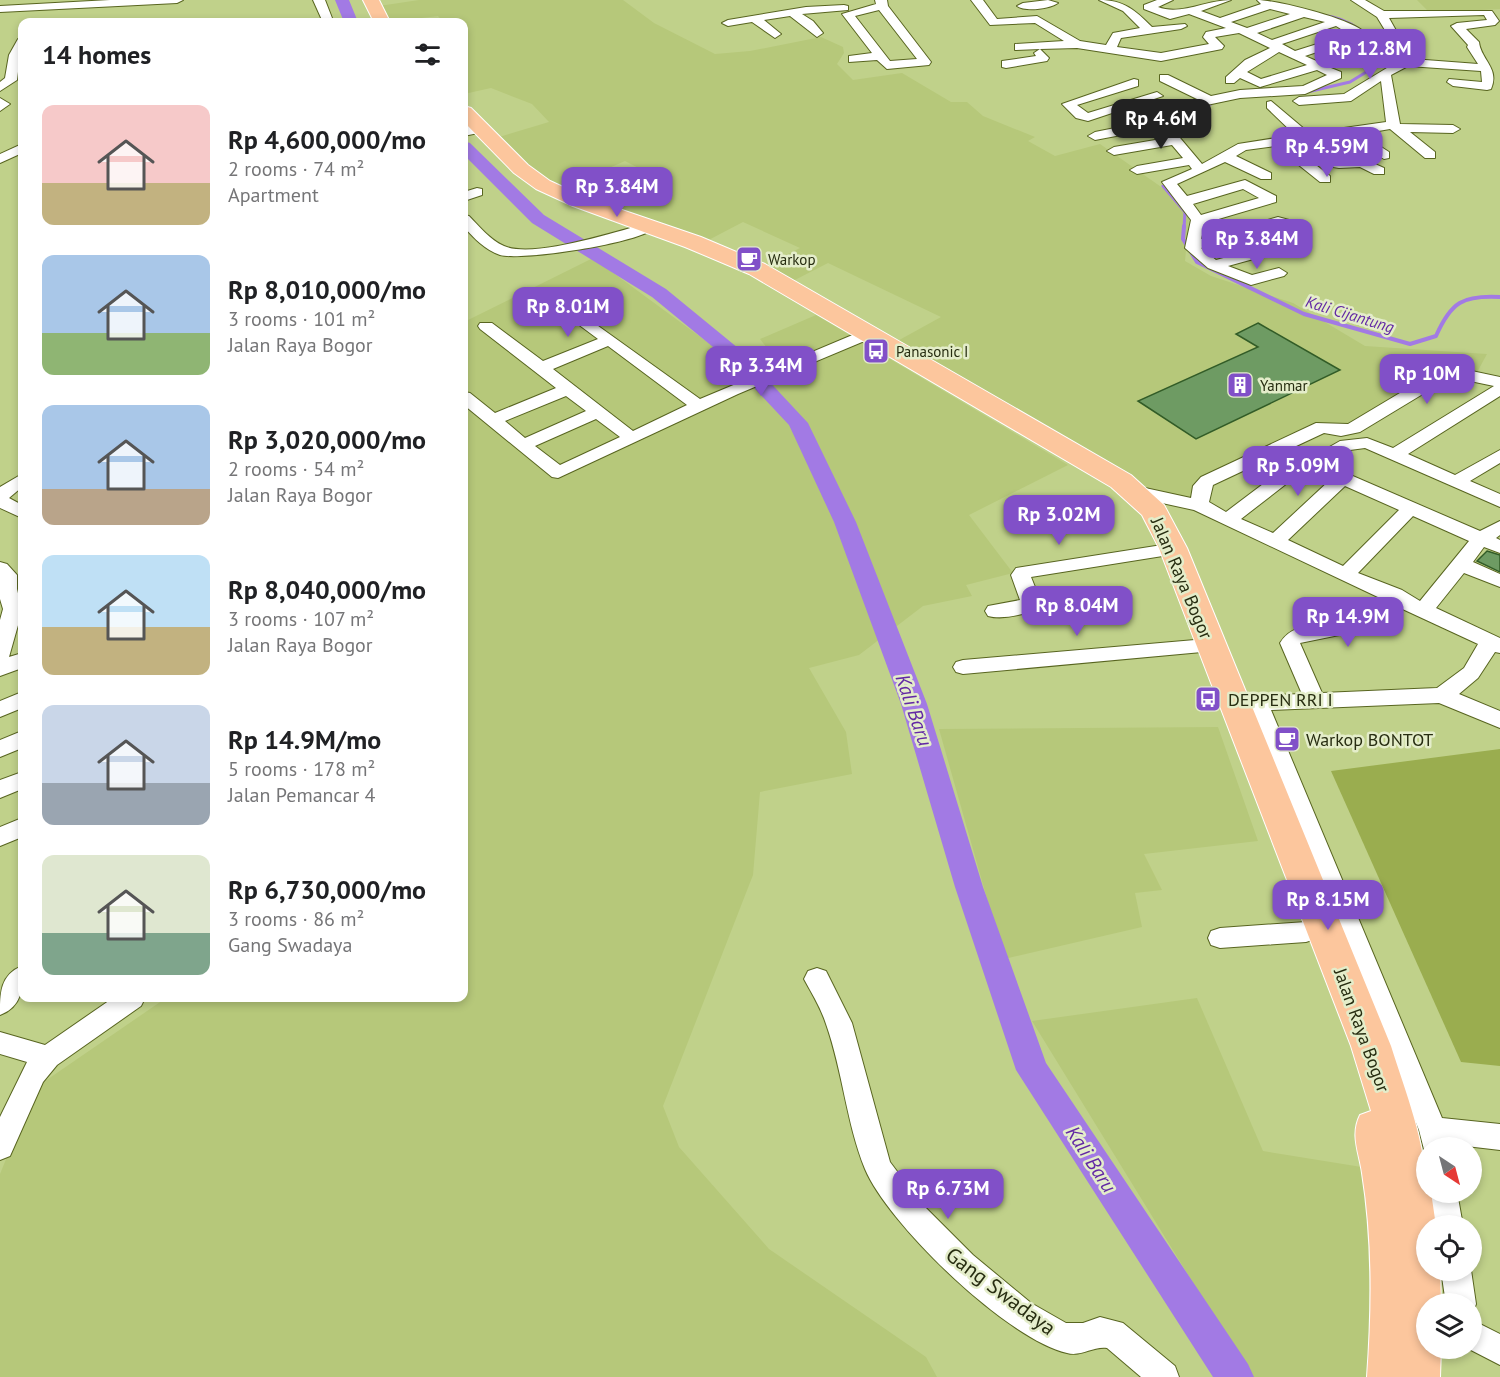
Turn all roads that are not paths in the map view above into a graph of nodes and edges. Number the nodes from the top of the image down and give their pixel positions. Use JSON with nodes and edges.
{"nodes":[{"id":1,"x":177,"y":0,"type":"edge"},
{"id":2,"x":319,"y":0,"type":"edge"},
{"id":3,"x":364,"y":0,"type":"edge"},
{"id":4,"x":371,"y":0,"type":"edge"},
{"id":5,"x":977,"y":0,"type":"edge"},
{"id":6,"x":1105,"y":0,"type":"edge"},
{"id":7,"x":1167,"y":0,"type":"edge"},
{"id":8,"x":1226,"y":0,"type":"edge"},
{"id":9,"x":1357,"y":0,"type":"edge"},
{"id":10,"x":91,"y":3,"type":"edge"},
{"id":11,"x":882,"y":3,"type":"edge"},
{"id":12,"x":1052,"y":3,"type":"dead end"},
{"id":13,"x":1266,"y":3,"type":"edge"},
{"id":14,"x":33,"y":7,"type":"junction"},
{"id":15,"x":845,"y":7,"type":"edge"},
{"id":16,"x":0,"y":9,"type":"edge"},
{"id":17,"x":1192,"y":11,"type":"junction"},
{"id":18,"x":791,"y":12,"type":"junction"},
{"id":19,"x":1304,"y":13,"type":"junction"},
{"id":20,"x":1382,"y":15,"type":"junction"},
{"id":21,"x":1496,"y":15,"type":"edge"},
{"id":22,"x":29,"y":18,"type":"edge"},
{"id":23,"x":88,"y":18,"type":"dead end"},
{"id":24,"x":326,"y":18,"type":"dead end"},
{"id":25,"x":372,"y":18,"type":"edge"},
{"id":26,"x":380,"y":18,"type":"edge"},
{"id":27,"x":753,"y":18,"type":"junction"},
{"id":28,"x":1034,"y":18,"type":"junction"},
{"id":29,"x":1221,"y":21,"type":"junction"},
{"id":30,"x":1336,"y":22,"type":"junction"},
{"id":31,"x":728,"y":23,"type":"dead end"},
{"id":32,"x":1181,"y":26,"type":"dead end"},
{"id":33,"x":1244,"y":30,"type":"junction"},
{"id":34,"x":1150,"y":31,"type":"junction"},
{"id":35,"x":817,"y":33,"type":"dead end"},
{"id":36,"x":775,"y":34,"type":"dead end"},
{"id":37,"x":1360,"y":34,"type":"junction"},
{"id":38,"x":869,"y":41,"type":"junction"},
{"id":39,"x":853,"y":43,"type":"dead end"},
{"id":40,"x":1037,"y":44,"type":"junction"},
{"id":41,"x":1077,"y":44,"type":"junction"},
{"id":42,"x":1275,"y":46,"type":"junction"},
{"id":43,"x":1019,"y":47,"type":"dead end"},
{"id":44,"x":1110,"y":48,"type":"junction"},
{"id":45,"x":18,"y":49,"type":"edge"},
{"id":46,"x":1295,"y":55,"type":"junction"},
{"id":47,"x":880,"y":56,"type":"junction"},
{"id":48,"x":853,"y":59,"type":"dead end"},
{"id":49,"x":1406,"y":62,"type":"junction"},
{"id":50,"x":1500,"y":62,"type":"edge"},
{"id":51,"x":1006,"y":64,"type":"dead end"},
{"id":52,"x":1459,"y":65,"type":"junction"},
{"id":53,"x":1486,"y":65,"type":"junction"},
{"id":54,"x":1319,"y":67,"type":"junction"},
{"id":55,"x":1238,"y":72,"type":"junction"},
{"id":56,"x":1140,"y":73,"type":"junction"},
{"id":57,"x":1384,"y":74,"type":"junction"},
{"id":58,"x":1164,"y":78,"type":"dead end"},
{"id":59,"x":1260,"y":83,"type":"junction"},
{"id":60,"x":0,"y":87,"type":"edge"},
{"id":61,"x":1491,"y":87,"type":"edge"},
{"id":62,"x":1240,"y":94,"type":"junction"},
{"id":63,"x":1157,"y":96,"type":"junction"},
{"id":64,"x":1272,"y":98,"type":"junction"},
{"id":65,"x":1217,"y":101,"type":"junction"},
{"id":66,"x":0,"y":102,"type":"edge"},
{"id":67,"x":0,"y":107,"type":"edge"},
{"id":68,"x":1179,"y":107,"type":"junction"},
{"id":69,"x":1161,"y":120,"type":"junction"},
{"id":70,"x":468,"y":126,"type":"edge"},
{"id":71,"x":1395,"y":126,"type":"junction"},
{"id":72,"x":1453,"y":129,"type":"dead end"},
{"id":73,"x":1349,"y":131,"type":"junction"},
{"id":74,"x":1095,"y":136,"type":"dead end"},
{"id":75,"x":1304,"y":139,"type":"junction"},
{"id":76,"x":1174,"y":141,"type":"junction"},
{"id":77,"x":1278,"y":142,"type":"junction"},
{"id":78,"x":18,"y":150,"type":"edge"},
{"id":79,"x":1114,"y":151,"type":"dead end"},
{"id":80,"x":1384,"y":155,"type":"dead end"},
{"id":81,"x":1430,"y":155,"type":"dead end"},
{"id":82,"x":1224,"y":156,"type":"junction"},
{"id":83,"x":0,"y":159,"type":"edge"},
{"id":84,"x":1195,"y":165,"type":"junction"},
{"id":85,"x":1137,"y":170,"type":"dead end"},
{"id":86,"x":1378,"y":171,"type":"dead end"},
{"id":87,"x":1266,"y":176,"type":"dead end"},
{"id":88,"x":1325,"y":179,"type":"dead end"},
{"id":89,"x":1183,"y":202,"type":"junction"},
{"id":90,"x":1198,"y":220,"type":"junction"},
{"id":91,"x":468,"y":223,"type":"edge"},
{"id":92,"x":645,"y":228,"type":"junction"},
{"id":93,"x":1192,"y":246,"type":"junction"},
{"id":94,"x":1213,"y":265,"type":"junction"},
{"id":95,"x":1279,"y":273,"type":"dead end"},
{"id":96,"x":548,"y":294,"type":"dead end"},
{"id":97,"x":486,"y":326,"type":"dead end"},
{"id":98,"x":865,"y":336,"type":"junction"},
{"id":99,"x":609,"y":340,"type":"junction"},
{"id":100,"x":541,"y":368,"type":"junction"},
{"id":101,"x":1500,"y":382,"type":"edge"},
{"id":102,"x":568,"y":389,"type":"junction"},
{"id":103,"x":1500,"y":389,"type":"edge"},
{"id":104,"x":468,"y":400,"type":"edge"},
{"id":105,"x":699,"y":406,"type":"junction"},
{"id":106,"x":598,"y":412,"type":"junction"},
{"id":107,"x":493,"y":420,"type":"junction"},
{"id":108,"x":632,"y":438,"type":"junction"},
{"id":109,"x":524,"y":445,"type":"junction"},
{"id":110,"x":1394,"y":455,"type":"junction"},
{"id":111,"x":1500,"y":455,"type":"edge"},
{"id":112,"x":1311,"y":465,"type":"junction"},
{"id":113,"x":1342,"y":479,"type":"junction"},
{"id":114,"x":1456,"y":481,"type":"junction"},
{"id":115,"x":18,"y":483,"type":"edge"},
{"id":116,"x":1136,"y":492,"type":"junction"},
{"id":117,"x":0,"y":499,"type":"edge"},
{"id":118,"x":1500,"y":501,"type":"edge"},
{"id":119,"x":1199,"y":505,"type":"junction"},
{"id":120,"x":1410,"y":509,"type":"junction"},
{"id":121,"x":18,"y":510,"type":"edge"},
{"id":122,"x":1224,"y":518,"type":"junction"},
{"id":123,"x":1500,"y":527,"type":"edge"},
{"id":124,"x":1481,"y":539,"type":"junction"},
{"id":125,"x":1276,"y":541,"type":"junction"},
{"id":126,"x":1500,"y":547,"type":"edge"},
{"id":127,"x":1162,"y":551,"type":"junction"},
{"id":128,"x":1461,"y":564,"type":"junction"},
{"id":129,"x":10,"y":570,"type":"edge"},
{"id":130,"x":1347,"y":573,"type":"junction"},
{"id":131,"x":1500,"y":581,"type":"edge"},
{"id":132,"x":1395,"y":596,"type":"junction"},
{"id":133,"x":1425,"y":609,"type":"junction"},
{"id":134,"x":995,"y":612,"type":"dead end"},
{"id":135,"x":10,"y":615,"type":"edge"},
{"id":136,"x":1494,"y":643,"type":"edge"},
{"id":137,"x":1196,"y":647,"type":"junction"},
{"id":138,"x":0,"y":655,"type":"edge"},
{"id":139,"x":18,"y":662,"type":"edge"},
{"id":140,"x":963,"y":667,"type":"dead end"},
{"id":141,"x":0,"y":669,"type":"edge"},
{"id":142,"x":1461,"y":683,"type":"junction"},
{"id":143,"x":1441,"y":695,"type":"junction"},
{"id":144,"x":1315,"y":700,"type":"junction"},
{"id":145,"x":18,"y":701,"type":"edge"},
{"id":146,"x":1236,"y":704,"type":"junction"},
{"id":147,"x":0,"y":709,"type":"edge"},
{"id":148,"x":1500,"y":709,"type":"edge"},
{"id":149,"x":1500,"y":720,"type":"edge"},
{"id":150,"x":18,"y":742,"type":"edge"},
{"id":151,"x":0,"y":749,"type":"edge"},
{"id":152,"x":18,"y":782,"type":"edge"},
{"id":153,"x":0,"y":790,"type":"edge"},
{"id":154,"x":18,"y":829,"type":"edge"},
{"id":155,"x":0,"y":837,"type":"edge"},
{"id":156,"x":1306,"y":932,"type":"junction"},
{"id":157,"x":1220,"y":938,"type":"dead end"},
{"id":158,"x":817,"y":979,"type":"dead end"},
{"id":159,"x":18,"y":982,"type":"edge"},
{"id":160,"x":126,"y":1002,"type":"edge"},
{"id":161,"x":0,"y":1004,"type":"edge"},
{"id":162,"x":0,"y":1043,"type":"edge"},
{"id":163,"x":48,"y":1057,"type":"junction"},
{"id":164,"x":1434,"y":1137,"type":"edge"},
{"id":165,"x":1500,"y":1137,"type":"edge"},
{"id":166,"x":1482,"y":1138,"type":"edge"},
{"id":167,"x":0,"y":1147,"type":"edge"},
{"id":168,"x":1482,"y":1340,"type":"edge"},
{"id":169,"x":1500,"y":1350,"type":"edge"},
{"id":170,"x":1164,"y":1377,"type":"edge"},
{"id":171,"x":1390,"y":1377,"type":"edge"},
{"id":172,"x":1417,"y":1377,"type":"edge"}],
"edges":[{"from":1,"to":10,"type":"street"},
{"from":2,"to":24,"type":"street"},
{"from":3,"to":25,"type":"highway"},
{"from":4,"to":26,"type":"highway"},
{"from":5,"to":28,"type":"street"},
{"from":6,"to":34,"type":"street"},
{"from":7,"to":17,"type":"street"},
{"from":8,"to":17,"type":"street"},
{"from":9,"to":20,"type":"street"},
{"from":10,"to":14,"type":"street"},
{"from":10,"to":23,"type":"street"},
{"from":11,"to":15,"type":"street"},
{"from":11,"to":47,"type":"street"},
{"from":12,"to":28,"type":"street"},
{"from":13,"to":19,"type":"street"},
{"from":13,"to":29,"type":"street"},
{"from":14,"to":16,"type":"street"},
{"from":14,"to":22,"type":"street"},
{"from":15,"to":18,"type":"street"},
{"from":15,"to":38,"type":"street"},
{"from":17,"to":29,"type":"street"},
{"from":18,"to":27,"type":"street"},
{"from":18,"to":35,"type":"street"},
{"from":19,"to":30,"type":"street"},
{"from":19,"to":33,"type":"street"},
{"from":20,"to":21,"type":"street"},
{"from":20,"to":49,"type":"street"},
{"from":21,"to":53,"type":"street"},
{"from":27,"to":31,"type":"street"},
{"from":27,"to":36,"type":"street"},
{"from":28,"to":41,"type":"street"},
{"from":29,"to":33,"type":"street"},
{"from":30,"to":37,"type":"street"},
{"from":30,"to":42,"type":"street"},
{"from":32,"to":34,"type":"street"},
{"from":33,"to":42,"type":"street"},
{"from":33,"to":56,"type":"street"},
{"from":34,"to":44,"type":"street"},
{"from":37,"to":46,"type":"street"},
{"from":37,"to":54,"type":"street"},
{"from":38,"to":39,"type":"street"},
{"from":38,"to":47,"type":"street"},
{"from":40,"to":41,"type":"street"},
{"from":40,"to":43,"type":"street"},
{"from":40,"to":51,"type":"street"},
{"from":41,"to":44,"type":"street"},
{"from":42,"to":46,"type":"street"},
{"from":42,"to":55,"type":"street"},
{"from":44,"to":56,"type":"street"},
{"from":45,"to":60,"type":"street"},
{"from":46,"to":54,"type":"street"},
{"from":47,"to":48,"type":"street"},
{"from":49,"to":52,"type":"street"},
{"from":49,"to":57,"type":"street"},
{"from":50,"to":53,"type":"street"},
{"from":52,"to":53,"type":"street"},
{"from":52,"to":61,"type":"street"},
{"from":53,"to":61,"type":"street"},
{"from":54,"to":59,"type":"street"},
{"from":54,"to":64,"type":"street"},
{"from":55,"to":59,"type":"street"},
{"from":55,"to":62,"type":"street"},
{"from":56,"to":63,"type":"street"},
{"from":56,"to":63,"type":"street"},
{"from":57,"to":64,"type":"street"},
{"from":57,"to":71,"type":"street"},
{"from":58,"to":65,"type":"street"},
{"from":59,"to":64,"type":"street"},
{"from":62,"to":64,"type":"street"},
{"from":62,"to":65,"type":"street"},
{"from":63,"to":68,"type":"street"},
{"from":64,"to":65,"type":"street"},
{"from":64,"to":75,"type":"street"},
{"from":65,"to":68,"type":"street"},
{"from":66,"to":67,"type":"street"},
{"from":68,"to":69,"type":"street"},
{"from":69,"to":74,"type":"street"},
{"from":69,"to":76,"type":"street"},
{"from":70,"to":92,"type":"highway","name":"Jalan Raya Bogor"},
{"from":71,"to":72,"type":"street"},
{"from":71,"to":73,"type":"street"},
{"from":71,"to":81,"type":"street"},
{"from":73,"to":75,"type":"street"},
{"from":73,"to":80,"type":"street"},
{"from":75,"to":77,"type":"street"},
{"from":75,"to":86,"type":"street"},
{"from":76,"to":79,"type":"street"},
{"from":76,"to":84,"type":"street"},
{"from":77,"to":82,"type":"street"},
{"from":77,"to":88,"type":"street"},
{"from":78,"to":83,"type":"street"},
{"from":82,"to":84,"type":"street"},
{"from":82,"to":87,"type":"street"},
{"from":84,"to":85,"type":"street"},
{"from":84,"to":89,"type":"street"},
{"from":89,"to":90,"type":"street"},
{"from":89,"to":90,"type":"street"},
{"from":90,"to":93,"type":"street"},
{"from":91,"to":92,"type":"street"},
{"from":92,"to":98,"type":"highway","name":"Jalan Raya Bogor"},
{"from":93,"to":94,"type":"street"},
{"from":93,"to":94,"type":"street"},
{"from":94,"to":95,"type":"street"},
{"from":96,"to":99,"type":"street"},
{"from":97,"to":100,"type":"street"},
{"from":98,"to":105,"type":"street"},
{"from":98,"to":116,"type":"highway","name":"Jalan Raya Bogor"},
{"from":98,"to":127,"type":"highway","name":"Jalan Raya Bogor"},
{"from":99,"to":100,"type":"street"},
{"from":99,"to":105,"type":"street"},
{"from":100,"to":102,"type":"street"},
{"from":101,"to":119,"type":"street"},
{"from":102,"to":106,"type":"street"},
{"from":102,"to":107,"type":"street"},
{"from":103,"to":110,"type":"street"},
{"from":104,"to":107,"type":"street"},
{"from":105,"to":108,"type":"street"},
{"from":106,"to":108,"type":"street"},
{"from":106,"to":109,"type":"street"},
{"from":107,"to":109,"type":"street"},
{"from":108,"to":109,"type":"street"},
{"from":110,"to":112,"type":"street"},
{"from":110,"to":114,"type":"street"},
{"from":111,"to":114,"type":"street"},
{"from":112,"to":113,"type":"street"},
{"from":112,"to":122,"type":"street"},
{"from":113,"to":120,"type":"street"},
{"from":113,"to":125,"type":"street"},
{"from":114,"to":118,"type":"street"},
{"from":115,"to":117,"type":"street"},
{"from":116,"to":119,"type":"street"},
{"from":116,"to":146,"type":"highway","name":"Jalan Raya Bogor"},
{"from":117,"to":121,"type":"street"},
{"from":119,"to":122,"type":"street"},
{"from":120,"to":124,"type":"street"},
{"from":120,"to":130,"type":"street"},
{"from":122,"to":125,"type":"street"},
{"from":123,"to":124,"type":"street"},
{"from":124,"to":126,"type":"street"},
{"from":124,"to":128,"type":"street"},
{"from":125,"to":130,"type":"street"},
{"from":127,"to":134,"type":"street"},
{"from":127,"to":137,"type":"highway","name":"Jalan Raya Bogor"},
{"from":128,"to":131,"type":"street"},
{"from":128,"to":133,"type":"street"},
{"from":129,"to":135,"type":"street"},
{"from":130,"to":132,"type":"street"},
{"from":132,"to":133,"type":"street"},
{"from":132,"to":144,"type":"street"},
{"from":133,"to":136,"type":"street"},
{"from":135,"to":138,"type":"street"},
{"from":136,"to":142,"type":"street"},
{"from":137,"to":140,"type":"street"},
{"from":137,"to":146,"type":"highway","name":"Jalan Raya Bogor"},
{"from":139,"to":141,"type":"street"},
{"from":142,"to":143,"type":"street"},
{"from":142,"to":148,"type":"street"},
{"from":143,"to":144,"type":"street"},
{"from":143,"to":149,"type":"street"},
{"from":144,"to":146,"type":"street"},
{"from":145,"to":147,"type":"street"},
{"from":146,"to":156,"type":"highway","name":"Jalan Raya Bogor"},
{"from":146,"to":164,"type":"street"},
{"from":146,"to":172,"type":"highway","name":"Jalan Raya Bogor"},
{"from":150,"to":151,"type":"street"},
{"from":152,"to":153,"type":"street"},
{"from":154,"to":155,"type":"street"},
{"from":156,"to":157,"type":"street"},
{"from":156,"to":171,"type":"highway","name":"Jalan Raya Bogor"},
{"from":158,"to":170,"type":"street","name":"Gang Swadaya"},
{"from":159,"to":161,"type":"street"},
{"from":160,"to":163,"type":"street"},
{"from":162,"to":163,"type":"street"},
{"from":163,"to":167,"type":"street"},
{"from":165,"to":166,"type":"street"},
{"from":168,"to":169,"type":"street"}]}
